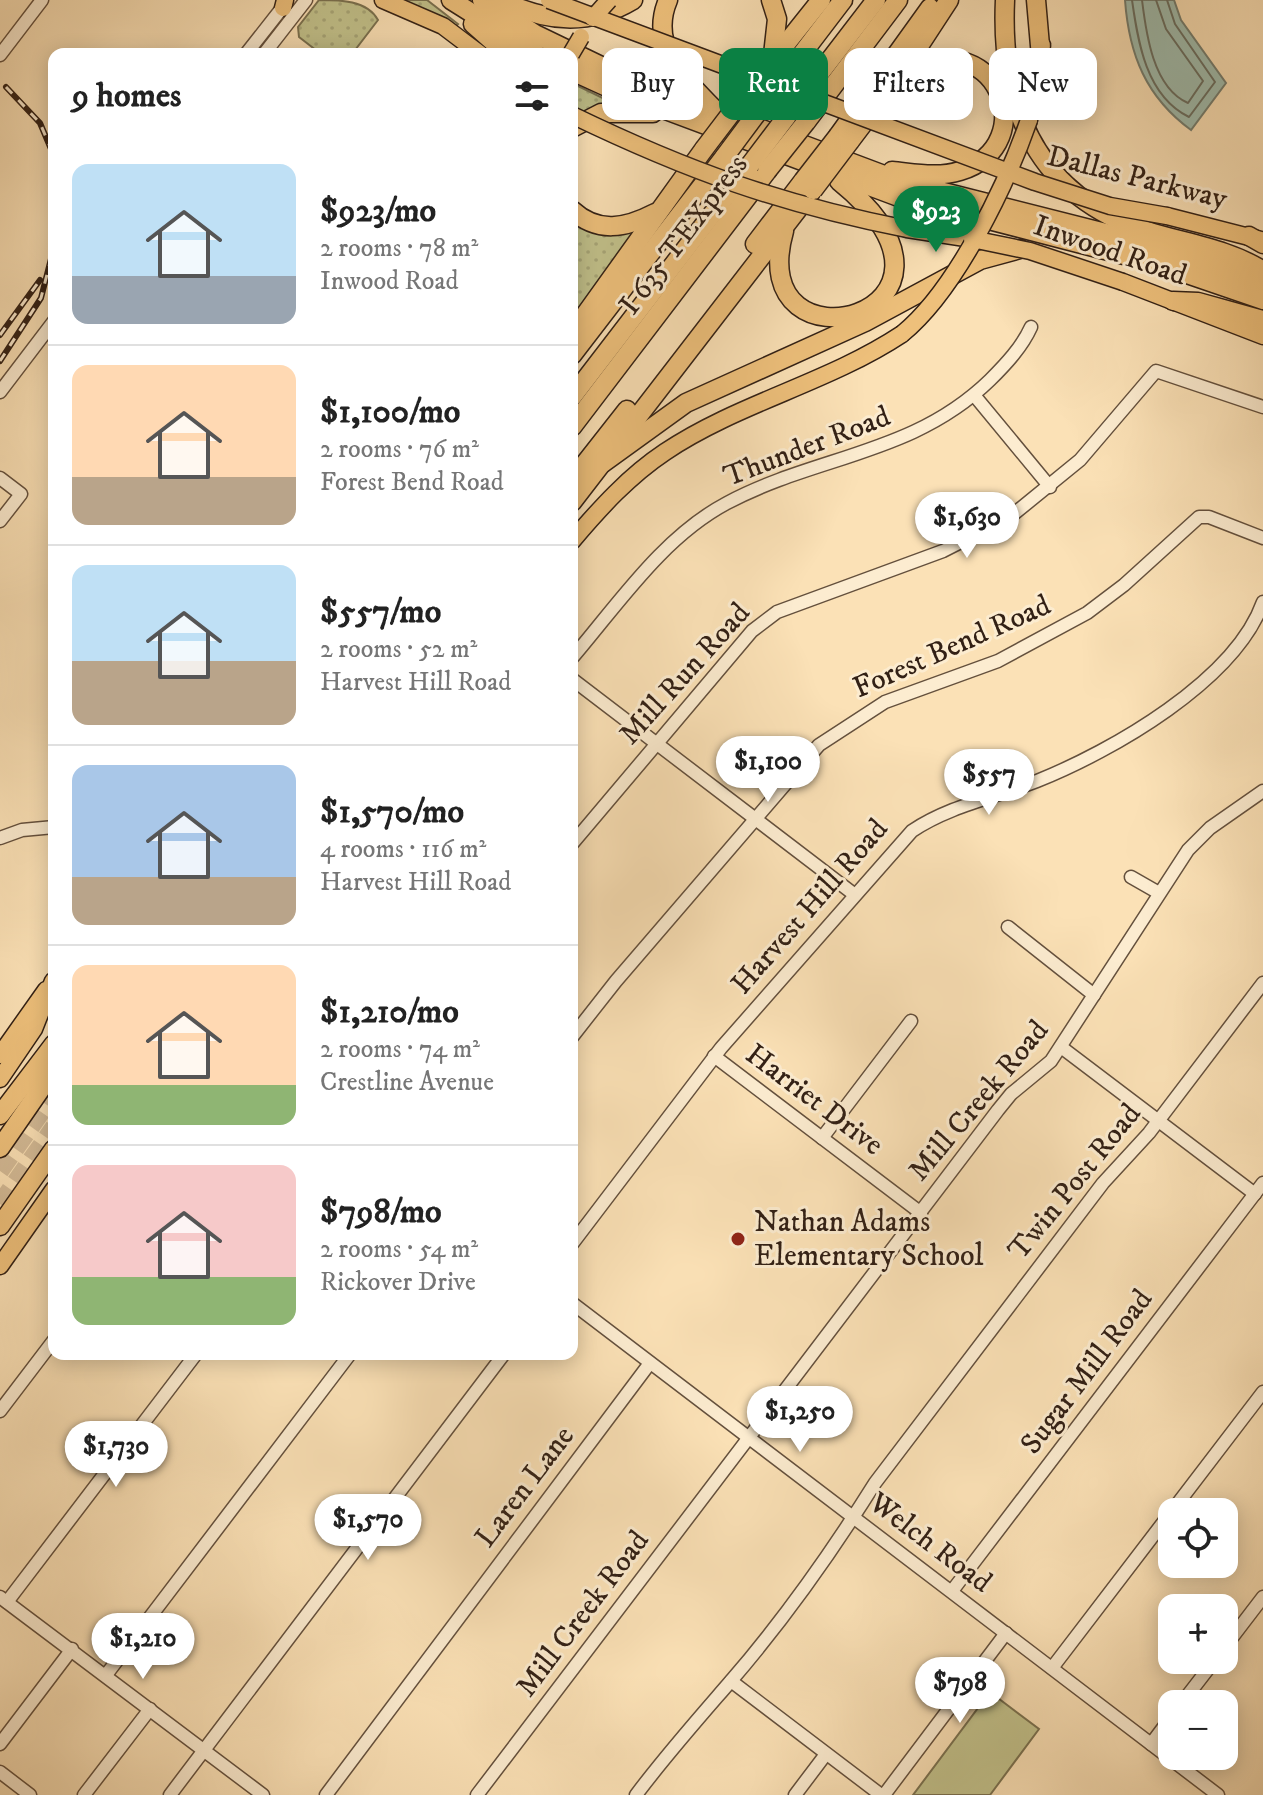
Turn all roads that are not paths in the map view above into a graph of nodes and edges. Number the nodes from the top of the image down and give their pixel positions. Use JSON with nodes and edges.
{"nodes":[{"id":1,"x":42,"y":0,"type":"edge"},
{"id":2,"x":306,"y":0,"type":"edge"},
{"id":3,"x":383,"y":0,"type":"edge"},
{"id":4,"x":452,"y":0,"type":"edge"},
{"id":5,"x":482,"y":0,"type":"edge"},
{"id":6,"x":500,"y":0,"type":"edge"},
{"id":7,"x":549,"y":0,"type":"edge"},
{"id":8,"x":609,"y":0,"type":"edge"},
{"id":9,"x":633,"y":0,"type":"edge"},
{"id":10,"x":668,"y":0,"type":"edge"},
{"id":11,"x":771,"y":0,"type":"edge"},
{"id":12,"x":821,"y":0,"type":"edge"},
{"id":13,"x":843,"y":0,"type":"edge"},
{"id":14,"x":876,"y":0,"type":"edge"},
{"id":15,"x":898,"y":0,"type":"edge"},
{"id":16,"x":936,"y":0,"type":"edge"},
{"id":17,"x":949,"y":0,"type":"edge"},
{"id":18,"x":1005,"y":0,"type":"edge"},
{"id":19,"x":1036,"y":0,"type":"edge"},
{"id":20,"x":1046,"y":0,"type":"edge"},
{"id":21,"x":285,"y":3,"type":"edge"},
{"id":22,"x":593,"y":18,"type":"junction"},
{"id":23,"x":251,"y":48,"type":"edge"},
{"id":24,"x":269,"y":48,"type":"edge"},
{"id":25,"x":472,"y":48,"type":"edge"},
{"id":26,"x":500,"y":48,"type":"edge"},
{"id":27,"x":528,"y":48,"type":"edge"},
{"id":28,"x":565,"y":48,"type":"edge"},
{"id":29,"x":575,"y":48,"type":"edge"},
{"id":30,"x":774,"y":48,"type":"edge"},
{"id":31,"x":781,"y":48,"type":"edge"},
{"id":32,"x":918,"y":48,"type":"edge"},
{"id":33,"x":1040,"y":48,"type":"edge"},
{"id":34,"x":1042,"y":48,"type":"edge"},
{"id":35,"x":0,"y":55,"type":"edge"},
{"id":36,"x":578,"y":56,"type":"edge"},
{"id":37,"x":973,"y":65,"type":"edge"},
{"id":38,"x":828,"y":71,"type":"edge"},
{"id":39,"x":578,"y":74,"type":"edge"},
{"id":40,"x":828,"y":82,"type":"edge"},
{"id":41,"x":602,"y":84,"type":"edge"},
{"id":42,"x":718,"y":113,"type":"junction"},
{"id":43,"x":602,"y":114,"type":"edge"},
{"id":44,"x":578,"y":118,"type":"edge"},
{"id":45,"x":689,"y":120,"type":"edge"},
{"id":46,"x":726,"y":120,"type":"edge"},
{"id":47,"x":795,"y":120,"type":"edge"},
{"id":48,"x":860,"y":120,"type":"edge"},
{"id":49,"x":1029,"y":120,"type":"edge"},
{"id":50,"x":578,"y":124,"type":"edge"},
{"id":51,"x":844,"y":138,"type":"junction"},
{"id":52,"x":759,"y":168,"type":"junction"},
{"id":53,"x":869,"y":168,"type":"junction"},
{"id":54,"x":1007,"y":172,"type":"junction"},
{"id":55,"x":830,"y":174,"type":"junction"},
{"id":56,"x":808,"y":185,"type":"junction"},
{"id":57,"x":655,"y":213,"type":"junction"},
{"id":58,"x":578,"y":215,"type":"edge"},
{"id":59,"x":784,"y":228,"type":"junction"},
{"id":60,"x":972,"y":239,"type":"junction"},
{"id":61,"x":1258,"y":240,"type":"edge"},
{"id":62,"x":1071,"y":242,"type":"junction"},
{"id":63,"x":1263,"y":271,"type":"edge"},
{"id":64,"x":1263,"y":283,"type":"edge"},
{"id":65,"x":1263,"y":300,"type":"edge"},
{"id":66,"x":1173,"y":301,"type":"junction"},
{"id":67,"x":1263,"y":320,"type":"edge"},
{"id":68,"x":578,"y":324,"type":"edge"},
{"id":69,"x":1031,"y":327,"type":"dead end"},
{"id":70,"x":48,"y":329,"type":"edge"},
{"id":71,"x":1263,"y":336,"type":"edge"},
{"id":72,"x":578,"y":347,"type":"edge"},
{"id":73,"x":578,"y":390,"type":"edge"},
{"id":74,"x":0,"y":392,"type":"edge"},
{"id":75,"x":974,"y":395,"type":"junction"},
{"id":76,"x":1263,"y":407,"type":"edge"},
{"id":77,"x":578,"y":419,"type":"edge"},
{"id":78,"x":603,"y":463,"type":"junction"},
{"id":79,"x":578,"y":472,"type":"edge"},
{"id":80,"x":0,"y":478,"type":"edge"},
{"id":81,"x":1050,"y":487,"type":"junction"},
{"id":82,"x":578,"y":494,"type":"edge"},
{"id":83,"x":0,"y":521,"type":"edge"},
{"id":84,"x":578,"y":534,"type":"edge"},
{"id":85,"x":1263,"y":538,"type":"edge"},
{"id":86,"x":1263,"y":602,"type":"edge"},
{"id":87,"x":1260,"y":619,"type":"edge"},
{"id":88,"x":578,"y":651,"type":"edge"},
{"id":89,"x":578,"y":684,"type":"edge"},
{"id":90,"x":657,"y":743,"type":"junction"},
{"id":91,"x":1263,"y":791,"type":"edge"},
{"id":92,"x":755,"y":817,"type":"junction"},
{"id":93,"x":48,"y":828,"type":"edge"},
{"id":94,"x":578,"y":837,"type":"edge"},
{"id":95,"x":0,"y":838,"type":"edge"},
{"id":96,"x":1131,"y":877,"type":"dead end"},
{"id":97,"x":1159,"y":893,"type":"junction"},
{"id":98,"x":855,"y":895,"type":"junction"},
{"id":99,"x":1008,"y":927,"type":"dead end"},
{"id":100,"x":1263,"y":983,"type":"edge"},
{"id":101,"x":48,"y":987,"type":"edge"},
{"id":102,"x":48,"y":993,"type":"edge"},
{"id":103,"x":1094,"y":995,"type":"junction"},
{"id":104,"x":911,"y":1021,"type":"dead end"},
{"id":105,"x":578,"y":1030,"type":"edge"},
{"id":106,"x":1061,"y":1047,"type":"junction"},
{"id":107,"x":48,"y":1052,"type":"edge"},
{"id":108,"x":0,"y":1055,"type":"edge"},
{"id":109,"x":714,"y":1056,"type":"junction"},
{"id":110,"x":0,"y":1079,"type":"edge"},
{"id":111,"x":48,"y":1079,"type":"edge"},
{"id":112,"x":0,"y":1115,"type":"edge"},
{"id":113,"x":1158,"y":1122,"type":"junction"},
{"id":114,"x":822,"y":1138,"type":"junction"},
{"id":115,"x":0,"y":1148,"type":"edge"},
{"id":116,"x":48,"y":1158,"type":"edge"},
{"id":117,"x":1259,"y":1189,"type":"edge"},
{"id":118,"x":48,"y":1198,"type":"edge"},
{"id":119,"x":921,"y":1213,"type":"junction"},
{"id":120,"x":0,"y":1226,"type":"edge"},
{"id":121,"x":578,"y":1236,"type":"edge"},
{"id":122,"x":0,"y":1266,"type":"edge"},
{"id":123,"x":578,"y":1308,"type":"edge"},
{"id":124,"x":48,"y":1348,"type":"edge"},
{"id":125,"x":191,"y":1360,"type":"edge"},
{"id":126,"x":345,"y":1360,"type":"edge"},
{"id":127,"x":499,"y":1360,"type":"edge"},
{"id":128,"x":650,"y":1363,"type":"junction"},
{"id":129,"x":1263,"y":1392,"type":"edge"},
{"id":130,"x":0,"y":1411,"type":"edge"},
{"id":131,"x":749,"y":1438,"type":"junction"},
{"id":132,"x":854,"y":1518,"type":"junction"},
{"id":133,"x":952,"y":1591,"type":"junction"},
{"id":134,"x":1263,"y":1597,"type":"edge"},
{"id":135,"x":4,"y":1600,"type":"edge"},
{"id":136,"x":1238,"y":1630,"type":"edge"},
{"id":137,"x":1006,"y":1633,"type":"junction"},
{"id":138,"x":72,"y":1649,"type":"junction"},
{"id":139,"x":1052,"y":1668,"type":"junction"},
{"id":140,"x":1204,"y":1674,"type":"edge"},
{"id":141,"x":106,"y":1675,"type":"junction"},
{"id":142,"x":731,"y":1681,"type":"junction"},
{"id":143,"x":1192,"y":1690,"type":"edge"},
{"id":144,"x":150,"y":1709,"type":"junction"},
{"id":145,"x":1158,"y":1735,"type":"edge"},
{"id":146,"x":0,"y":1744,"type":"edge"},
{"id":147,"x":1151,"y":1744,"type":"junction"},
{"id":148,"x":203,"y":1749,"type":"junction"},
{"id":149,"x":826,"y":1754,"type":"junction"},
{"id":150,"x":0,"y":1772,"type":"edge"},
{"id":151,"x":30,"y":1795,"type":"edge"},
{"id":152,"x":84,"y":1795,"type":"edge"},
{"id":153,"x":170,"y":1795,"type":"edge"},
{"id":154,"x":263,"y":1795,"type":"edge"},
{"id":155,"x":326,"y":1795,"type":"edge"},
{"id":156,"x":477,"y":1795,"type":"edge"},
{"id":157,"x":636,"y":1795,"type":"edge"},
{"id":158,"x":795,"y":1795,"type":"edge"},
{"id":159,"x":882,"y":1795,"type":"edge"},
{"id":160,"x":1218,"y":1795,"type":"edge"}],
"edges":[{"from":1,"to":35,"type":"street"},
{"from":2,"to":24,"type":"street"},
{"from":3,"to":25,"type":"main road"},
{"from":4,"to":26,"type":"highway"},
{"from":4,"to":27,"type":"highway"},
{"from":5,"to":28,"type":"highway"},
{"from":6,"to":9,"type":"highway"},
{"from":7,"to":22,"type":"main road","name":"Dallas Parkway","bridge":true},
{"from":8,"to":22,"type":"main road","bridge":true},
{"from":10,"to":42,"type":"highway"},
{"from":11,"to":30,"type":"highway"},
{"from":12,"to":31,"type":"highway"},
{"from":13,"to":72,"type":"highway","bridge":true},
{"from":14,"to":38,"type":"highway","name":"I 635 TEXpress"},
{"from":15,"to":40,"type":"highway","name":"I 635 TEXpress"},
{"from":16,"to":51,"type":"highway"},
{"from":17,"to":32,"type":"highway"},
{"from":18,"to":63,"type":"highway"},
{"from":19,"to":33,"type":"highway"},
{"from":20,"to":34,"type":"main road"},
{"from":21,"to":23,"type":"street"},
{"from":22,"to":29,"type":"main road","bridge":true},
{"from":22,"to":54,"type":"main road","name":"Dallas Parkway","bridge":true},
{"from":36,"to":42,"type":"highway"},
{"from":37,"to":53,"type":"highway"},
{"from":39,"to":41,"type":"highway"},
{"from":42,"to":53,"type":"highway"},
{"from":43,"to":50,"type":"highway"},
{"from":44,"to":60,"type":"main road","name":"Inwood Road","bridge":true},
{"from":45,"to":55,"type":"highway"},
{"from":46,"to":57,"type":"highway","bridge":true},
{"from":47,"to":52,"type":"highway","name":"I 635 TEXpress","bridge":true},
{"from":48,"to":51,"type":"highway"},
{"from":49,"to":54,"type":"main road","bridge":true},
{"from":51,"to":56,"type":"highway","bridge":true},
{"from":52,"to":73,"type":"highway","name":"I 635 TEXpress"},
{"from":52,"to":77,"type":"highway","name":"I 635 TEXpress"},
{"from":53,"to":64,"type":"highway"},
{"from":54,"to":60,"type":"main road","bridge":true},
{"from":54,"to":61,"type":"main road","name":"Dallas Parkway","bridge":true},
{"from":55,"to":59,"type":"highway"},
{"from":55,"to":62,"type":"highway"},
{"from":56,"to":59,"type":"highway"},
{"from":56,"to":79,"type":"highway"},
{"from":57,"to":58,"type":"highway"},
{"from":57,"to":68,"type":"highway"},
{"from":59,"to":78,"type":"highway"},
{"from":60,"to":66,"type":"main road","name":"Inwood Road","bridge":true},
{"from":60,"to":84,"type":"main road","bridge":true},
{"from":62,"to":65,"type":"highway"},
{"from":62,"to":78,"type":"highway"},
{"from":66,"to":67,"type":"highway"},
{"from":66,"to":71,"type":"main road","name":"Inwood Road"},
{"from":69,"to":75,"type":"street","name":"Thunder Road"},
{"from":70,"to":74,"type":"street"},
{"from":75,"to":81,"type":"street"},
{"from":75,"to":88,"type":"street","name":"Thunder Road"},
{"from":76,"to":81,"type":"street","name":"Mill Run Road"},
{"from":78,"to":82,"type":"highway"},
{"from":80,"to":83,"type":"street"},
{"from":81,"to":90,"type":"street","name":"Mill Run Road"},
{"from":85,"to":92,"type":"street","name":"Forest Bend Road"},
{"from":86,"to":87,"type":"street","name":"Harvest Hill Road"},
{"from":87,"to":98,"type":"street","name":"Harvest Hill Road"},
{"from":89,"to":90,"type":"street"},
{"from":90,"to":92,"type":"street"},
{"from":90,"to":94,"type":"street","name":"Mill Run Road"},
{"from":91,"to":97,"type":"street","name":"Mill Creek Road"},
{"from":92,"to":98,"type":"street"},
{"from":92,"to":105,"type":"street","name":"Forest Bend Road"},
{"from":93,"to":95,"type":"street"},
{"from":96,"to":97,"type":"street"},
{"from":97,"to":103,"type":"street","name":"Mill Creek Road"},
{"from":98,"to":109,"type":"street","name":"Harvest Hill Road"},
{"from":99,"to":103,"type":"street"},
{"from":100,"to":113,"type":"street","name":"Twin Post Road"},
{"from":101,"to":108,"type":"main road"},
{"from":102,"to":110,"type":"main road"},
{"from":103,"to":106,"type":"street","name":"Mill Creek Road"},
{"from":104,"to":114,"type":"street"},
{"from":106,"to":113,"type":"street"},
{"from":106,"to":119,"type":"street","name":"Mill Creek Road"},
{"from":107,"to":112,"type":"highway"},
{"from":109,"to":114,"type":"street","name":"Harriet Drive"},
{"from":109,"to":121,"type":"street","name":"Harvest Hill Road"},
{"from":111,"to":115,"type":"highway"},
{"from":113,"to":117,"type":"street"},
{"from":113,"to":132,"type":"street","name":"Twin Post Road"},
{"from":114,"to":119,"type":"street","name":"Harriet Drive"},
{"from":116,"to":120,"type":"highway"},
{"from":117,"to":133,"type":"street","name":"Sugar Mill Road"},
{"from":118,"to":122,"type":"main road"},
{"from":119,"to":131,"type":"street","name":"Mill Creek Road"},
{"from":123,"to":128,"type":"street","name":"Welch Road"},
{"from":124,"to":130,"type":"street"},
{"from":125,"to":135,"type":"street"},
{"from":126,"to":141,"type":"street"},
{"from":127,"to":148,"type":"street"},
{"from":128,"to":131,"type":"street","name":"Welch Road"},
{"from":128,"to":155,"type":"street","name":"Laren Lane"},
{"from":129,"to":139,"type":"street"},
{"from":131,"to":132,"type":"street","name":"Welch Road"},
{"from":131,"to":156,"type":"street","name":"Mill Creek Road"},
{"from":132,"to":133,"type":"street","name":"Welch Road"},
{"from":132,"to":142,"type":"street","name":"Twin Post Road"},
{"from":133,"to":137,"type":"street","name":"Welch Road"},
{"from":134,"to":136,"type":"street"},
{"from":135,"to":138,"type":"street"},
{"from":137,"to":139,"type":"street","name":"Welch Road"},
{"from":137,"to":159,"type":"street"},
{"from":138,"to":141,"type":"street"},
{"from":138,"to":146,"type":"street"},
{"from":139,"to":147,"type":"street","name":"Welch Road"},
{"from":140,"to":143,"type":"street"},
{"from":141,"to":144,"type":"street"},
{"from":142,"to":149,"type":"street"},
{"from":142,"to":157,"type":"street","name":"Twin Post Road"},
{"from":144,"to":148,"type":"street"},
{"from":144,"to":152,"type":"street"},
{"from":145,"to":147,"type":"street"},
{"from":147,"to":160,"type":"street","name":"Welch Road"},
{"from":148,"to":153,"type":"street"},
{"from":148,"to":154,"type":"street"},
{"from":149,"to":158,"type":"street"},
{"from":149,"to":159,"type":"street"},
{"from":150,"to":151,"type":"street"}]}
